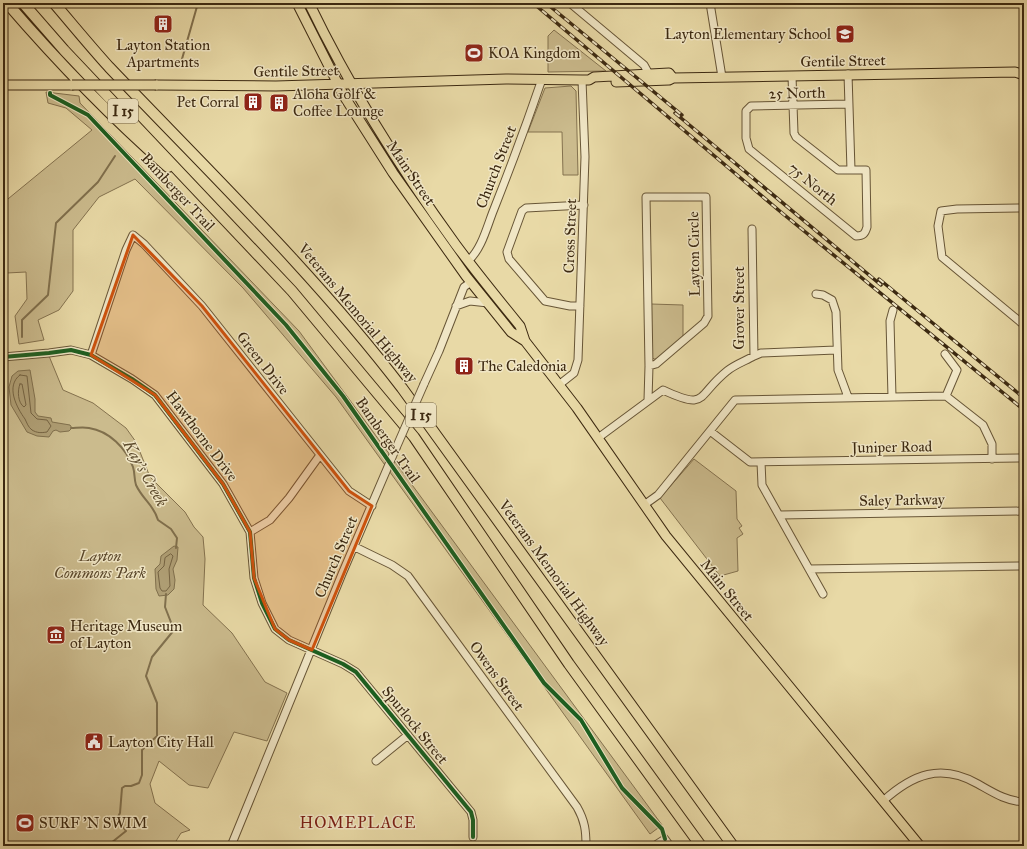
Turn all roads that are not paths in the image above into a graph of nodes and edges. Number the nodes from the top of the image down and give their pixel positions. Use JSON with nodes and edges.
{"nodes":[{"id":1,"x":7,"y":3,"type":"edge"},
{"id":2,"x":23,"y":3,"type":"edge"},
{"id":3,"x":54,"y":3,"type":"edge"},
{"id":4,"x":59,"y":3,"type":"edge"},
{"id":5,"x":297,"y":3,"type":"edge"},
{"id":6,"x":309,"y":3,"type":"edge"},
{"id":7,"x":570,"y":3,"type":"edge"},
{"id":8,"x":710,"y":3,"type":"edge"},
{"id":9,"x":67,"y":18,"type":"junction"},
{"id":10,"x":1021,"y":72,"type":"edge"},
{"id":11,"x":649,"y":74,"type":"junction"},
{"id":12,"x":848,"y":74,"type":"junction"},
{"id":13,"x":792,"y":76,"type":"junction"},
{"id":14,"x":722,"y":77,"type":"junction"},
{"id":15,"x":673,"y":78,"type":"junction"},
{"id":16,"x":542,"y":79,"type":"junction"},
{"id":17,"x":586,"y":80,"type":"junction"},
{"id":18,"x":3,"y":84,"type":"edge"},
{"id":19,"x":351,"y":84,"type":"junction"},
{"id":20,"x":338,"y":85,"type":"junction"},
{"id":21,"x":848,"y":104,"type":"junction"},
{"id":22,"x":793,"y":106,"type":"junction"},
{"id":23,"x":750,"y":149,"type":"joint"},
{"id":24,"x":851,"y":170,"type":"junction"},
{"id":25,"x":584,"y":205,"type":"junction"},
{"id":26,"x":1024,"y":208,"type":"edge"},
{"id":27,"x":224,"y":217,"type":"junction"},
{"id":28,"x":752,"y":229,"type":"dead end"},
{"id":29,"x":434,"y":233,"type":"junction"},
{"id":30,"x":468,"y":261,"type":"junction"},
{"id":31,"x":471,"y":282,"type":"junction"},
{"id":32,"x":816,"y":294,"type":"dead end"},
{"id":33,"x":488,"y":303,"type":"junction"},
{"id":34,"x":456,"y":306,"type":"junction"},
{"id":35,"x":580,"y":306,"type":"junction"},
{"id":36,"x":893,"y":310,"type":"dead end"},
{"id":37,"x":1024,"y":325,"type":"edge"},
{"id":38,"x":525,"y":341,"type":"junction"},
{"id":39,"x":836,"y":350,"type":"junction"},
{"id":40,"x":945,"y":354,"type":"dead end"},
{"id":41,"x":91,"y":355,"type":"junction"},
{"id":42,"x":754,"y":356,"type":"junction"},
{"id":43,"x":3,"y":357,"type":"edge"},
{"id":44,"x":649,"y":366,"type":"junction"},
{"id":45,"x":560,"y":384,"type":"junction"},
{"id":46,"x":946,"y":396,"type":"junction"},
{"id":47,"x":848,"y":397,"type":"junction"},
{"id":48,"x":892,"y":397,"type":"junction"},
{"id":49,"x":648,"y":400,"type":"junction"},
{"id":50,"x":710,"y":431,"type":"junction"},
{"id":51,"x":598,"y":438,"type":"junction"},
{"id":52,"x":320,"y":455,"type":"junction"},
{"id":53,"x":992,"y":458,"type":"junction"},
{"id":54,"x":1024,"y":458,"type":"edge"},
{"id":55,"x":761,"y":462,"type":"junction"},
{"id":56,"x":372,"y":506,"type":"junction"},
{"id":57,"x":644,"y":506,"type":"junction"},
{"id":58,"x":1024,"y":511,"type":"edge"},
{"id":59,"x":780,"y":515,"type":"junction"},
{"id":60,"x":250,"y":532,"type":"junction"},
{"id":61,"x":355,"y":547,"type":"junction"},
{"id":62,"x":1024,"y":566,"type":"edge"},
{"id":63,"x":809,"y":569,"type":"junction"},
{"id":64,"x":823,"y":594,"type":"dead end"},
{"id":65,"x":312,"y":650,"type":"junction"},
{"id":66,"x":408,"y":735,"type":"junction"},
{"id":67,"x":376,"y":761,"type":"dead end"},
{"id":68,"x":883,"y":801,"type":"junction"},
{"id":69,"x":1024,"y":802,"type":"edge"},
{"id":70,"x":473,"y":837,"type":"dead end"},
{"id":71,"x":231,"y":846,"type":"edge"},
{"id":72,"x":586,"y":846,"type":"edge"},
{"id":73,"x":654,"y":846,"type":"edge"},
{"id":74,"x":670,"y":846,"type":"edge"},
{"id":75,"x":701,"y":846,"type":"edge"},
{"id":76,"x":733,"y":846,"type":"edge"},
{"id":77,"x":920,"y":846,"type":"edge"}],
"edges":[{"from":1,"to":27,"type":"highway"},
{"from":2,"to":27,"type":"highway","number":"I 15"},
{"from":3,"to":9,"type":"highway","name":"Veterans Memorial Highway","number":"I 15"},
{"from":4,"to":9,"type":"highway"},
{"from":5,"to":20,"type":"main road","name":"Main Street"},
{"from":6,"to":19,"type":"main road","name":"Main Street"},
{"from":7,"to":11,"type":"street"},
{"from":8,"to":14,"type":"street"},
{"from":9,"to":76,"type":"highway","name":"Veterans Memorial Highway","number":"I 15"},
{"from":10,"to":12,"type":"main road","name":"Gentile Street"},
{"from":11,"to":15,"type":"main road","name":"Gentile Street"},
{"from":11,"to":17,"type":"main road","name":"Gentile Street"},
{"from":12,"to":13,"type":"main road","name":"Gentile Street"},
{"from":12,"to":21,"type":"street"},
{"from":13,"to":14,"type":"main road","name":"Gentile Street"},
{"from":13,"to":22,"type":"street"},
{"from":14,"to":15,"type":"main road","name":"Gentile Street"},
{"from":15,"to":17,"type":"main road","name":"Gentile Street"},
{"from":16,"to":17,"type":"main road","name":"Gentile Street"},
{"from":16,"to":19,"type":"main road","name":"Gentile Street"},
{"from":16,"to":30,"type":"street","name":"Church Street"},
{"from":17,"to":25,"type":"street","name":"Cross Street"},
{"from":18,"to":20,"type":"main road","name":"Gentile Street","bridge":true},
{"from":19,"to":20,"type":"main road","name":"Gentile Street"},
{"from":19,"to":30,"type":"main road","name":"Main Street"},
{"from":20,"to":29,"type":"main road","name":"Main Street"},
{"from":21,"to":22,"type":"street","name":"25 North"},
{"from":21,"to":24,"type":"street"},
{"from":22,"to":23,"type":"street","name":"25 North"},
{"from":22,"to":24,"type":"street"},
{"from":23,"to":24,"type":"street","name":"75 North"},
{"from":25,"to":35,"type":"street","name":"Cross Street"},
{"from":25,"to":35,"type":"street"},
{"from":26,"to":37,"type":"street"},
{"from":27,"to":75,"type":"highway","number":"I 15"},
{"from":28,"to":42,"type":"street","name":"Grover Street"},
{"from":29,"to":30,"type":"main road"},
{"from":29,"to":31,"type":"main road","name":"Main Street"},
{"from":30,"to":38,"type":"main road","name":"Main Street"},
{"from":31,"to":33,"type":"main road","name":"Main Street"},
{"from":31,"to":34,"type":"street","name":"Church Street"},
{"from":32,"to":39,"type":"street"},
{"from":33,"to":34,"type":"street"},
{"from":33,"to":38,"type":"main road","name":"Main Street"},
{"from":34,"to":56,"type":"street","name":"Church Street","bridge":true},
{"from":35,"to":45,"type":"street","name":"Cross Street"},
{"from":36,"to":48,"type":"street"},
{"from":38,"to":45,"type":"main road","name":"Main Street"},
{"from":39,"to":42,"type":"street"},
{"from":39,"to":47,"type":"street"},
{"from":40,"to":46,"type":"street"},
{"from":41,"to":43,"type":"street","name":"Hawthorne Drive"},
{"from":41,"to":52,"type":"street","name":"Green Drive"},
{"from":41,"to":60,"type":"street","name":"Hawthorne Drive"},
{"from":42,"to":49,"type":"street","name":"Grover Street"},
{"from":44,"to":44,"type":"street","name":"Layton Circle"},
{"from":44,"to":49,"type":"street","name":"Layton Circle"},
{"from":45,"to":51,"type":"main road","name":"Main Street"},
{"from":46,"to":48,"type":"street"},
{"from":46,"to":53,"type":"street"},
{"from":47,"to":48,"type":"street"},
{"from":47,"to":50,"type":"street"},
{"from":49,"to":51,"type":"street"},
{"from":50,"to":55,"type":"street","name":"Juniper Road"},
{"from":50,"to":57,"type":"street"},
{"from":51,"to":57,"type":"main road","name":"Main Street"},
{"from":52,"to":56,"type":"street","name":"Green Drive"},
{"from":52,"to":60,"type":"street"},
{"from":53,"to":54,"type":"street","name":"Juniper Road"},
{"from":53,"to":55,"type":"street","name":"Juniper Road"},
{"from":55,"to":59,"type":"street"},
{"from":56,"to":61,"type":"street","name":"Church Street"},
{"from":57,"to":68,"type":"main road","name":"Main Street"},
{"from":58,"to":59,"type":"street","name":"Saley Parkway"},
{"from":59,"to":63,"type":"street"},
{"from":60,"to":65,"type":"street","name":"Hawthorne Drive"},
{"from":61,"to":65,"type":"street","name":"Church Street"},
{"from":61,"to":72,"type":"street","name":"Owens Street"},
{"from":62,"to":63,"type":"street"},
{"from":63,"to":64,"type":"street"},
{"from":65,"to":66,"type":"street","name":"Spurlock Street"},
{"from":65,"to":71,"type":"street","name":"Church Street"},
{"from":66,"to":67,"type":"street"},
{"from":66,"to":70,"type":"street","name":"Spurlock Street"},
{"from":68,"to":69,"type":"street"},
{"from":68,"to":77,"type":"main road","name":"Main Street"},
{"from":73,"to":74,"type":"street"}]}
